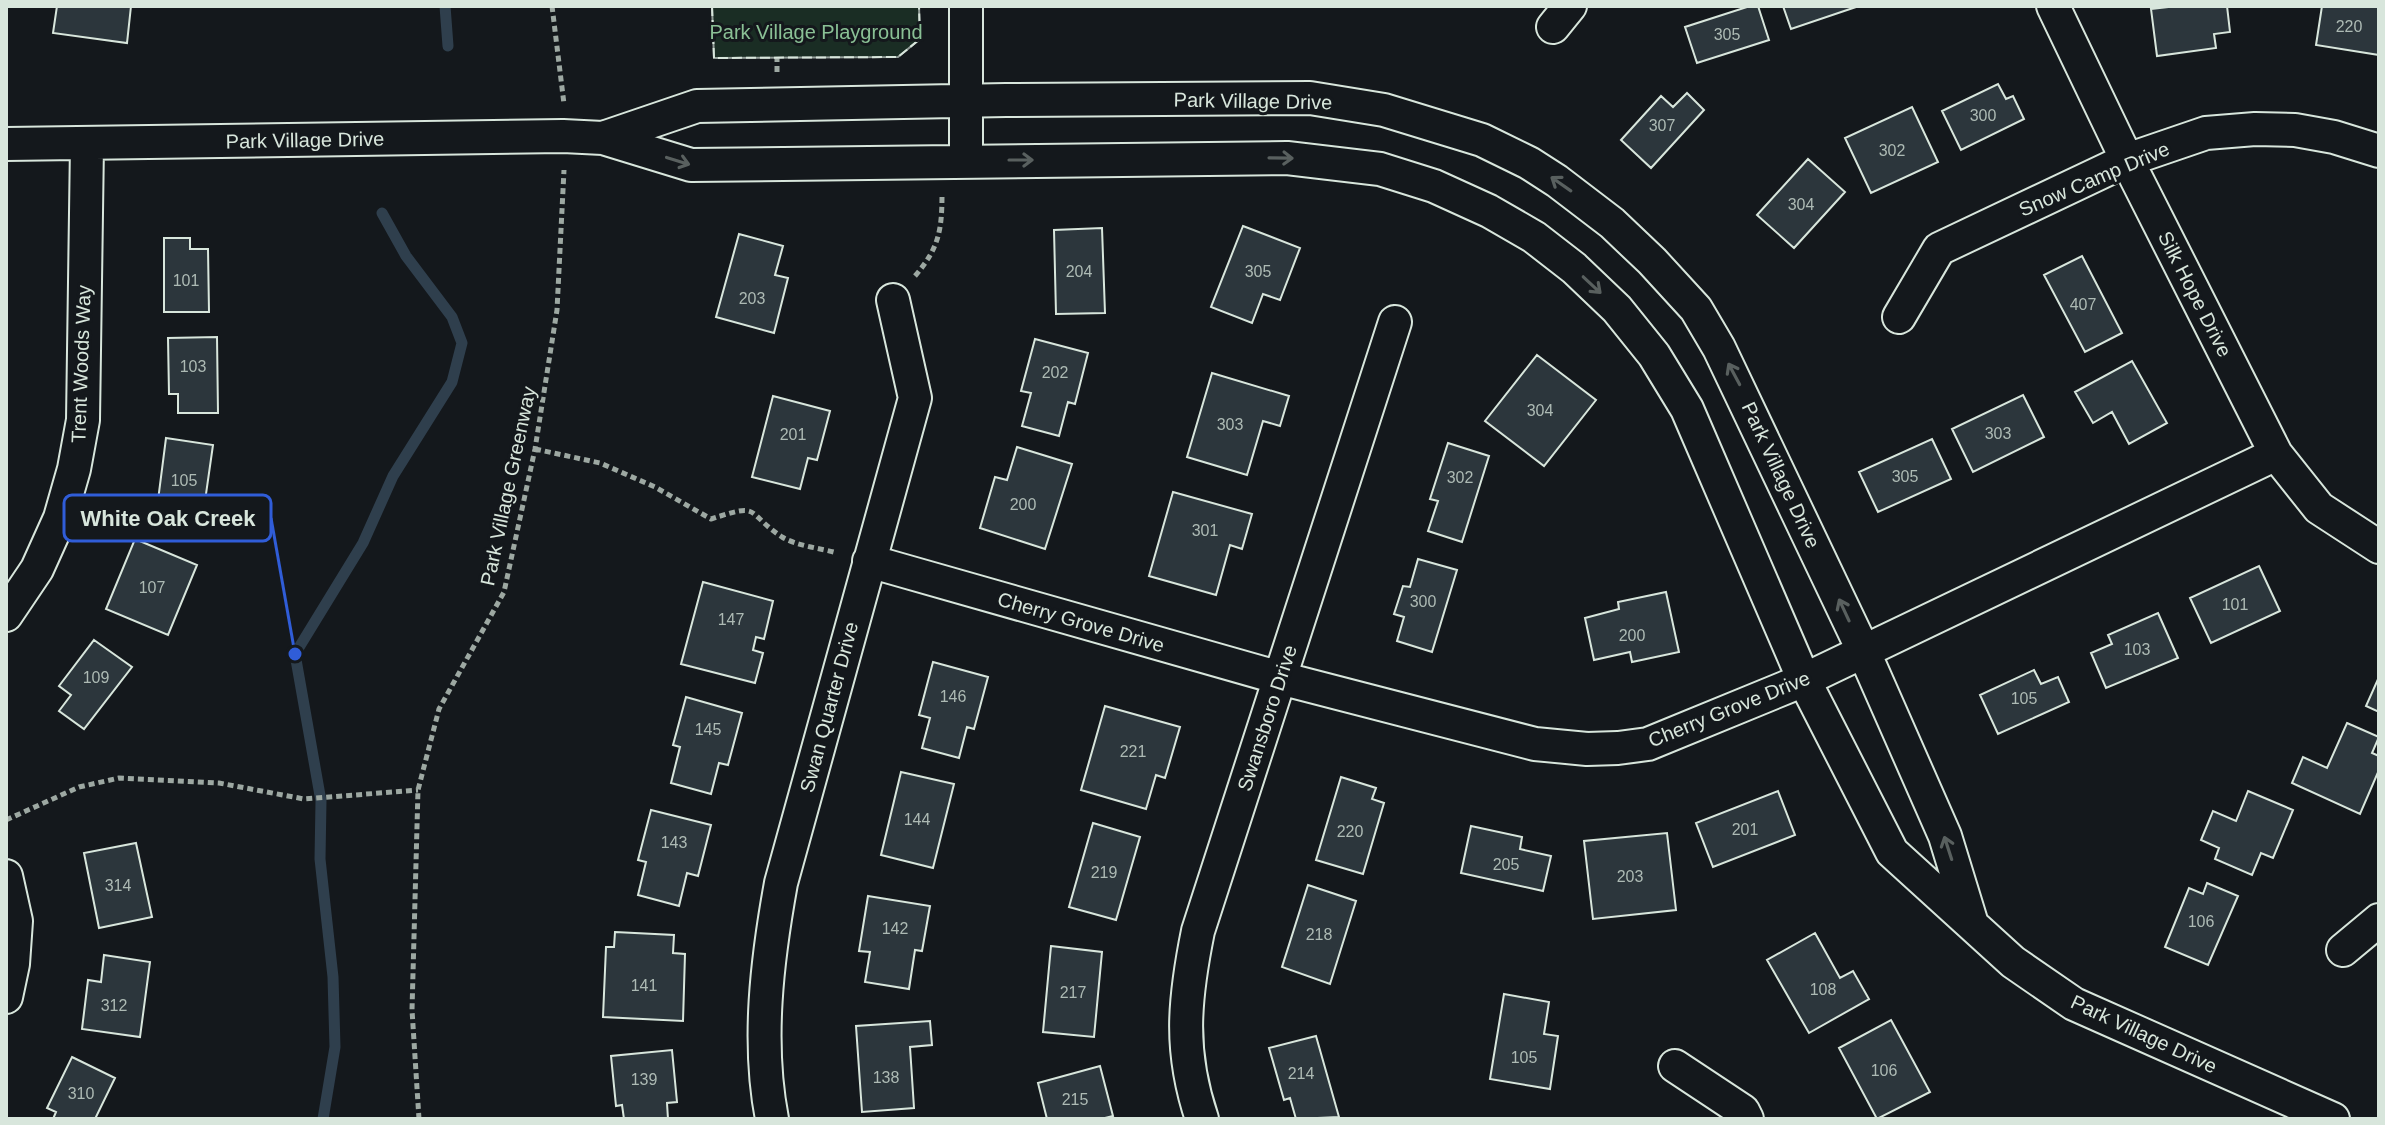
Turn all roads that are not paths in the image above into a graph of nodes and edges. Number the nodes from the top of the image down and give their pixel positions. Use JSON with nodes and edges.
{"nodes":[{"id":1,"x":966,"y":6,"type":"edge"},
{"id":2,"x":2053,"y":6,"type":"edge"},
{"id":3,"x":967,"y":102,"type":"junction"},
{"id":4,"x":603,"y":138,"type":"junction"},
{"id":5,"x":6,"y":144,"type":"edge"},
{"id":6,"x":87,"y":144,"type":"junction"},
{"id":7,"x":2379,"y":151,"type":"edge"},
{"id":8,"x":2127,"y":160,"type":"junction"},
{"id":9,"x":966,"y":162,"type":"junction"},
{"id":10,"x":893,"y":300,"type":"road end"},
{"id":11,"x":1899,"y":317,"type":"dead end"},
{"id":12,"x":1395,"y":322,"type":"dead end"},
{"id":13,"x":2276,"y":454,"type":"junction"},
{"id":14,"x":2379,"y":547,"type":"edge"},
{"id":15,"x":869,"y":561,"type":"junction"},
{"id":16,"x":6,"y":615,"type":"edge"},
{"id":17,"x":1863,"y":650,"type":"junction"},
{"id":18,"x":1280,"y":678,"type":"junction"},
{"id":19,"x":1804,"y":680,"type":"junction"},
{"id":20,"x":6,"y":876,"type":"edge"},
{"id":21,"x":2379,"y":920,"type":"edge"},
{"id":22,"x":1972,"y":922,"type":"junction"},
{"id":23,"x":2343,"y":950,"type":"dead end"},
{"id":24,"x":6,"y":997,"type":"edge"},
{"id":25,"x":1675,"y":1066,"type":"dead end"},
{"id":26,"x":2312,"y":1115,"type":"edge"},
{"id":27,"x":772,"y":1119,"type":"edge"},
{"id":28,"x":1202,"y":1119,"type":"edge"},
{"id":29,"x":1747,"y":1119,"type":"edge"}],
"edges":[{"from":1,"to":3,"type":"street"},
{"from":2,"to":8,"type":"street","name":"Silk Hope Drive"},
{"from":3,"to":4,"type":"street","name":"Park Village Drive"},
{"from":3,"to":9,"type":"street"},
{"from":17,"to":3,"type":"street","name":"Park Village Drive","one_way":true},
{"from":4,"to":6,"type":"street","name":"Park Village Drive"},
{"from":4,"to":9,"type":"street","name":"Park Village Drive","one_way":true},
{"from":5,"to":6,"type":"street","name":"Park Village Drive"},
{"from":6,"to":16,"type":"street","name":"Trent Woods Way"},
{"from":7,"to":8,"type":"street","name":"Snow Camp Drive"},
{"from":8,"to":11,"type":"street","name":"Snow Camp Drive"},
{"from":8,"to":13,"type":"street","name":"Silk Hope Drive"},
{"from":9,"to":19,"type":"street","name":"Park Village Drive","one_way":true},
{"from":10,"to":15,"type":"street","name":"Swan Quarter Drive"},
{"from":12,"to":18,"type":"street","name":"Swansboro Drive"},
{"from":13,"to":14,"type":"street","name":"Silk Hope Drive"},
{"from":13,"to":17,"type":"street","name":"Cherry Grove Drive"},
{"from":15,"to":18,"type":"street","name":"Cherry Grove Drive"},
{"from":15,"to":27,"type":"street","name":"Swan Quarter Drive"},
{"from":17,"to":19,"type":"street","name":"Cherry Grove Drive"},
{"from":22,"to":17,"type":"street","name":"Park Village Drive","one_way":true},
{"from":18,"to":19,"type":"street","name":"Cherry Grove Drive"},
{"from":18,"to":28,"type":"street","name":"Swansboro Drive"},
{"from":19,"to":22,"type":"street","name":"Park Village Drive"},
{"from":20,"to":24,"type":"street"},
{"from":21,"to":23,"type":"street"},
{"from":22,"to":26,"type":"street","name":"Park Village Drive"},
{"from":25,"to":29,"type":"street"}]}
